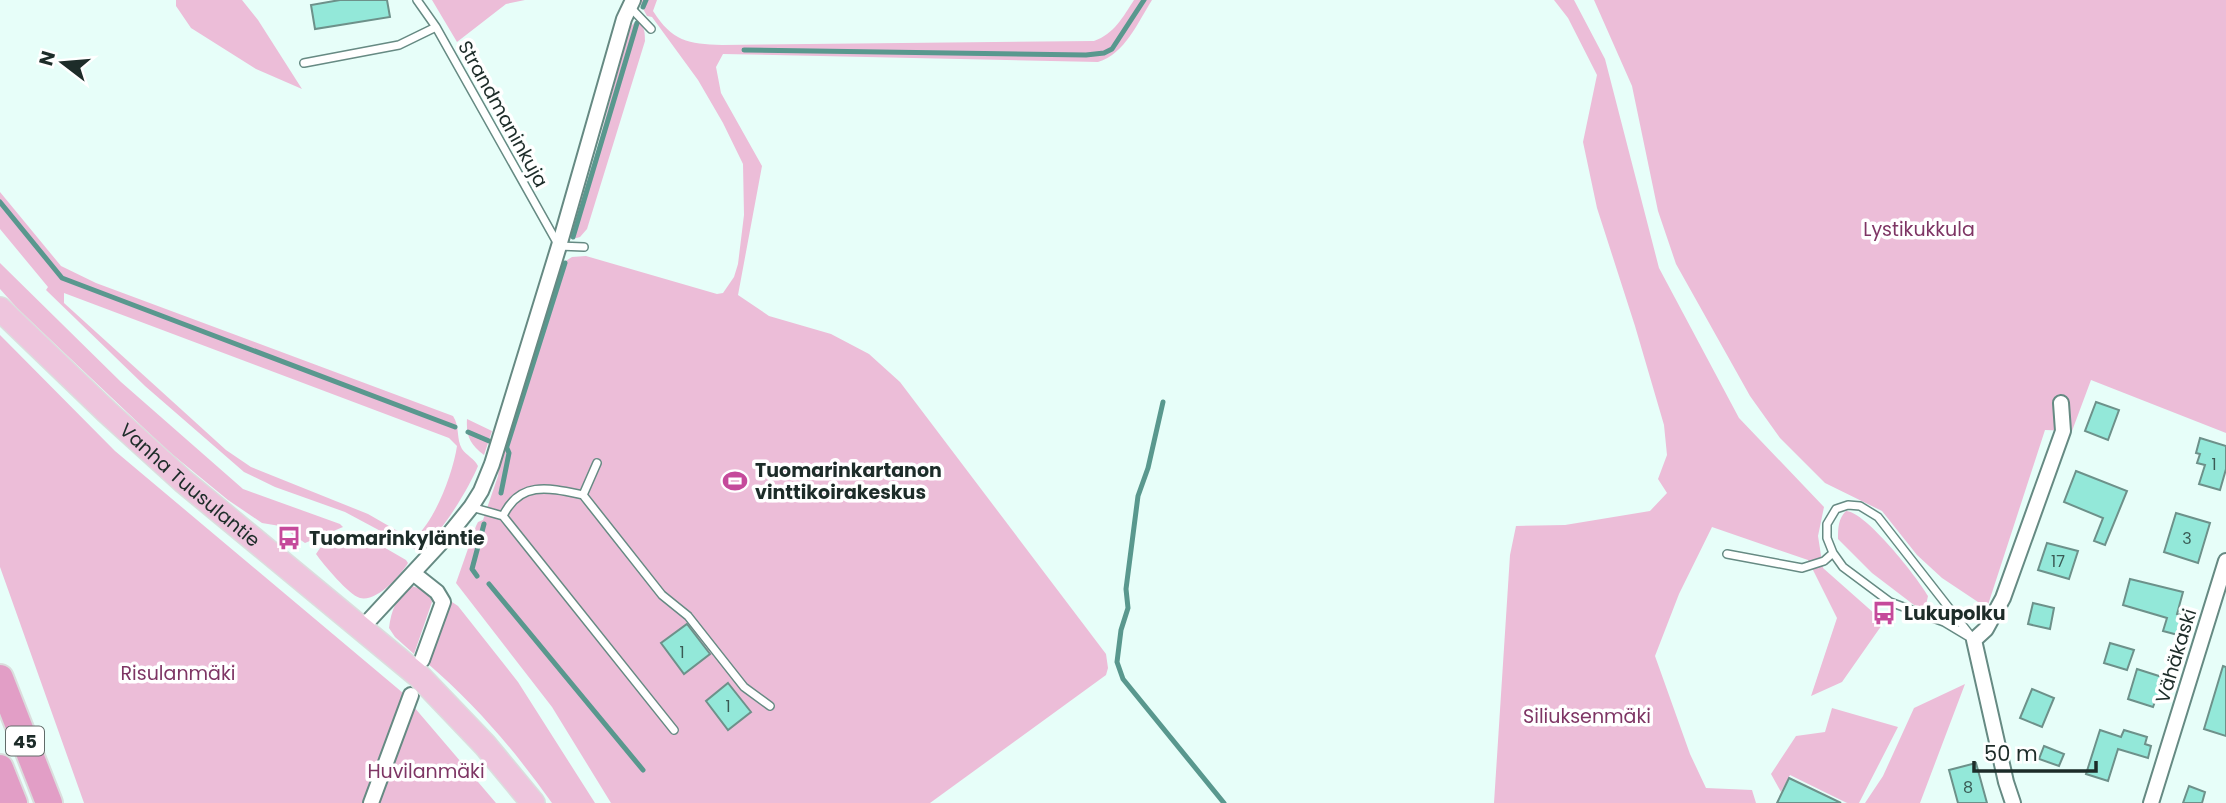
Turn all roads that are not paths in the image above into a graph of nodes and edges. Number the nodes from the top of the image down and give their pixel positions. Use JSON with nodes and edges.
{"nodes":[{"id":1,"x":417,"y":0,"type":"edge"},
{"id":2,"x":631,"y":3,"type":"edge"},
{"id":3,"x":436,"y":27,"type":"junction"},
{"id":4,"x":651,"y":29,"type":"dead end"},
{"id":5,"x":304,"y":63,"type":"dead end"},
{"id":6,"x":559,"y":246,"type":"junction"},
{"id":7,"x":584,"y":247,"type":"dead end"},
{"id":8,"x":0,"y":309,"type":"edge"},
{"id":9,"x":2061,"y":403,"type":"dead end"},
{"id":10,"x":597,"y":463,"type":"dead end"},
{"id":11,"x":583,"y":495,"type":"junction"},
{"id":12,"x":471,"y":507,"type":"junction"},
{"id":13,"x":503,"y":516,"type":"junction"},
{"id":14,"x":1833,"y":553,"type":"junction"},
{"id":15,"x":1727,"y":554,"type":"dead end"},
{"id":16,"x":2226,"y":561,"type":"edge"},
{"id":17,"x":413,"y":573,"type":"junction"},
{"id":18,"x":362,"y":628,"type":"junction"},
{"id":19,"x":1974,"y":640,"type":"junction"},
{"id":20,"x":422,"y":660,"type":"dead end"},
{"id":21,"x":0,"y":678,"type":"edge"},
{"id":22,"x":411,"y":695,"type":"dead end"},
{"id":23,"x":770,"y":706,"type":"dead end"},
{"id":24,"x":674,"y":730,"type":"dead end"},
{"id":25,"x":0,"y":768,"type":"edge"},
{"id":26,"x":14,"y":803,"type":"edge"},
{"id":27,"x":49,"y":803,"type":"edge"},
{"id":28,"x":371,"y":803,"type":"edge"},
{"id":29,"x":533,"y":803,"type":"edge"},
{"id":30,"x":2013,"y":803,"type":"edge"},
{"id":31,"x":2151,"y":803,"type":"edge"}],
"edges":[{"from":1,"to":3,"type":"lane","name":"Strandmaninkuja"},
{"from":2,"to":4,"type":"lane"},
{"from":2,"to":6,"type":"street"},
{"from":3,"to":5,"type":"lane"},
{"from":3,"to":6,"type":"lane","name":"Strandmaninkuja"},
{"from":6,"to":7,"type":"lane"},
{"from":6,"to":12,"type":"street"},
{"from":8,"to":18,"type":"main road","name":"Vanha Tuusulantie"},
{"from":9,"to":19,"type":"street"},
{"from":10,"to":11,"type":"lane"},
{"from":11,"to":13,"type":"lane"},
{"from":11,"to":23,"type":"lane"},
{"from":12,"to":13,"type":"lane"},
{"from":12,"to":17,"type":"street"},
{"from":13,"to":24,"type":"lane"},
{"from":14,"to":15,"type":"lane"},
{"from":14,"to":19,"type":"lane"},
{"from":14,"to":19,"type":"lane"},
{"from":16,"to":31,"type":"street","name":"Vähäkaski"},
{"from":17,"to":18,"type":"street"},
{"from":17,"to":20,"type":"street"},
{"from":18,"to":29,"type":"main road","name":"Vanha Tuusulantie"},
{"from":19,"to":30,"type":"street"},
{"from":21,"to":27,"type":"highway","number":"45"},
{"from":22,"to":28,"type":"street"},
{"from":25,"to":26,"type":"highway","number":"45"}]}
